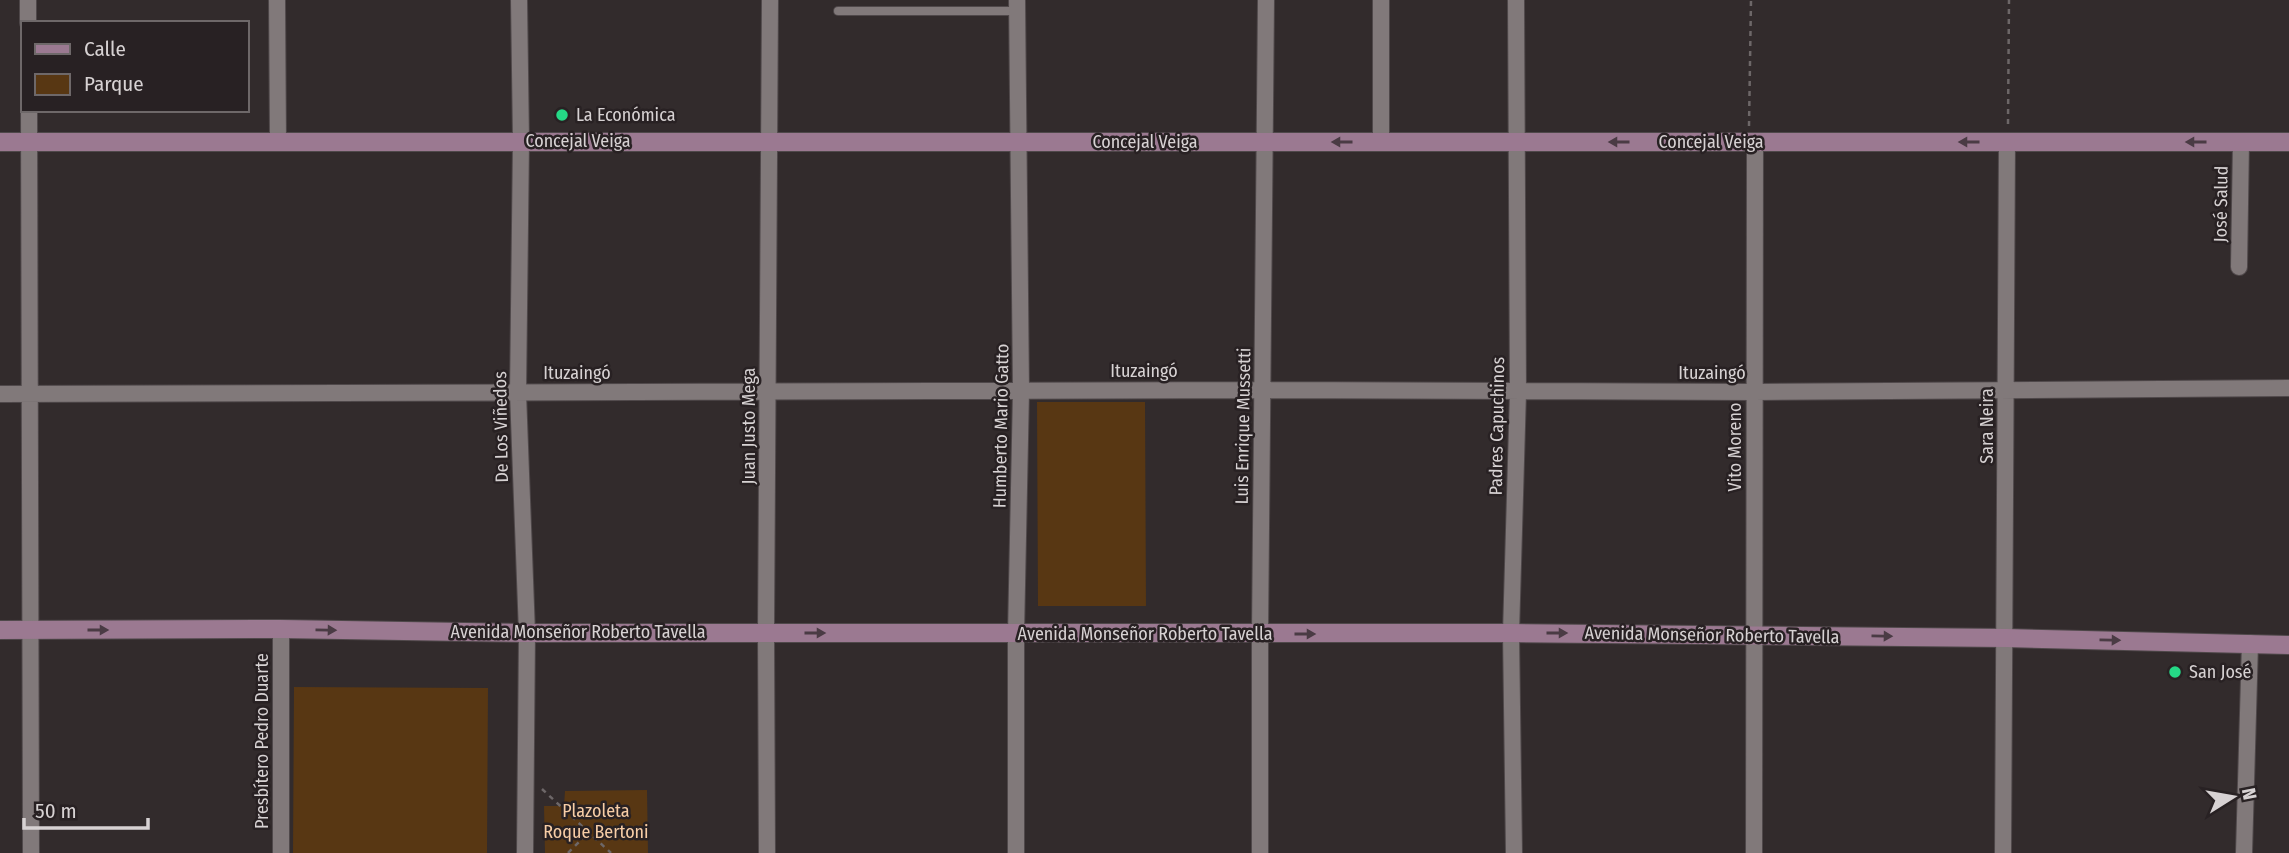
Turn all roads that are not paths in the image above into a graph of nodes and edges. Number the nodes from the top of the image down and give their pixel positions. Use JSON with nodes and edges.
{"nodes":[{"id":1,"x":28,"y":0,"type":"edge"},
{"id":2,"x":277,"y":0,"type":"edge"},
{"id":3,"x":519,"y":0,"type":"edge"},
{"id":4,"x":771,"y":0,"type":"edge"},
{"id":5,"x":1266,"y":0,"type":"edge"},
{"id":6,"x":1381,"y":0,"type":"edge"},
{"id":7,"x":1516,"y":0,"type":"edge"},
{"id":8,"x":1017,"y":6,"type":"edge"},
{"id":9,"x":838,"y":11,"type":"dead end"},
{"id":10,"x":29,"y":21,"type":"edge"},
{"id":11,"x":29,"y":112,"type":"edge"},
{"id":12,"x":29,"y":141,"type":"junction"},
{"id":13,"x":278,"y":141,"type":"junction"},
{"id":14,"x":521,"y":141,"type":"junction"},
{"id":15,"x":0,"y":142,"type":"edge"},
{"id":16,"x":770,"y":142,"type":"junction"},
{"id":17,"x":1020,"y":142,"type":"junction"},
{"id":18,"x":1265,"y":142,"type":"junction"},
{"id":19,"x":1381,"y":142,"type":"junction"},
{"id":20,"x":1516,"y":142,"type":"junction"},
{"id":21,"x":1755,"y":142,"type":"junction"},
{"id":22,"x":2007,"y":142,"type":"junction"},
{"id":23,"x":2241,"y":142,"type":"junction"},
{"id":24,"x":2289,"y":142,"type":"edge"},
{"id":25,"x":2239,"y":267,"type":"dead end"},
{"id":26,"x":2289,"y":388,"type":"edge"},
{"id":27,"x":1263,"y":390,"type":"junction"},
{"id":28,"x":2006,"y":390,"type":"junction"},
{"id":29,"x":1021,"y":391,"type":"junction"},
{"id":30,"x":768,"y":392,"type":"junction"},
{"id":31,"x":1518,"y":392,"type":"junction"},
{"id":32,"x":1754,"y":392,"type":"junction"},
{"id":33,"x":518,"y":393,"type":"junction"},
{"id":34,"x":0,"y":394,"type":"edge"},
{"id":35,"x":31,"y":394,"type":"junction"},
{"id":36,"x":281,"y":629,"type":"junction"},
{"id":37,"x":0,"y":630,"type":"edge"},
{"id":38,"x":30,"y":630,"type":"junction"},
{"id":39,"x":766,"y":632,"type":"junction"},
{"id":40,"x":527,"y":633,"type":"junction"},
{"id":41,"x":1511,"y":633,"type":"junction"},
{"id":42,"x":1016,"y":634,"type":"junction"},
{"id":43,"x":1260,"y":634,"type":"junction"},
{"id":44,"x":1754,"y":635,"type":"junction"},
{"id":45,"x":2006,"y":638,"type":"junction"},
{"id":46,"x":2250,"y":643,"type":"junction"},
{"id":47,"x":2289,"y":645,"type":"edge"},
{"id":48,"x":31,"y":853,"type":"edge"},
{"id":49,"x":281,"y":853,"type":"edge"},
{"id":50,"x":524,"y":853,"type":"edge"},
{"id":51,"x":767,"y":853,"type":"edge"},
{"id":52,"x":1016,"y":853,"type":"edge"},
{"id":53,"x":1261,"y":853,"type":"edge"},
{"id":54,"x":1514,"y":853,"type":"edge"},
{"id":55,"x":1754,"y":853,"type":"edge"},
{"id":56,"x":2003,"y":853,"type":"edge"},
{"id":57,"x":2244,"y":853,"type":"edge"}],
"edges":[{"from":1,"to":10,"type":"street"},
{"from":2,"to":13,"type":"street"},
{"from":3,"to":14,"type":"street","name":"De Los Viñedos"},
{"from":4,"to":16,"type":"street","name":"Juan Justo Mega"},
{"from":5,"to":18,"type":"street","name":"Luis Enrique Mussetti"},
{"from":6,"to":19,"type":"street"},
{"from":7,"to":20,"type":"street","name":"Padres Capuchinos"},
{"from":8,"to":9,"type":"lane"},
{"from":8,"to":17,"type":"street","name":"Humberto Mario Gatto"},
{"from":11,"to":12,"type":"street"},
{"from":12,"to":13,"type":"main road","name":"Concejal Veiga"},
{"from":12,"to":15,"type":"main road","name":"Concejal Veiga"},
{"from":12,"to":35,"type":"street"},
{"from":13,"to":14,"type":"main road","name":"Concejal Veiga"},
{"from":14,"to":16,"type":"main road","name":"Concejal Veiga"},
{"from":14,"to":33,"type":"street","name":"De Los Viñedos"},
{"from":16,"to":17,"type":"main road","name":"Concejal Veiga"},
{"from":16,"to":30,"type":"street","name":"Juan Justo Mega"},
{"from":17,"to":18,"type":"main road","name":"Concejal Veiga"},
{"from":17,"to":29,"type":"street","name":"Humberto Mario Gatto"},
{"from":19,"to":18,"type":"main road","name":"Concejal Veiga","one_way":true},
{"from":18,"to":27,"type":"street","name":"Luis Enrique Mussetti"},
{"from":19,"to":20,"type":"main road","name":"Concejal Veiga"},
{"from":21,"to":20,"type":"main road","name":"Concejal Veiga","one_way":true},
{"from":20,"to":31,"type":"street","name":"Padres Capuchinos"},
{"from":22,"to":21,"type":"main road","name":"Concejal Veiga","one_way":true},
{"from":21,"to":32,"type":"street","name":"Vito Moreno"},
{"from":23,"to":22,"type":"main road","name":"Concejal Veiga","one_way":true},
{"from":22,"to":28,"type":"street","name":"Sara Neira"},
{"from":23,"to":24,"type":"main road","name":"Concejal Veiga"},
{"from":23,"to":25,"type":"street","name":"José Salud"},
{"from":26,"to":28,"type":"street","name":"Ituzaingó"},
{"from":27,"to":29,"type":"street","name":"Ituzaingó"},
{"from":27,"to":31,"type":"street","name":"Ituzaingó"},
{"from":27,"to":43,"type":"street","name":"Luis Enrique Mussetti"},
{"from":28,"to":32,"type":"street","name":"Ituzaingó"},
{"from":28,"to":45,"type":"street","name":"Sara Neira"},
{"from":29,"to":30,"type":"street","name":"Ituzaingó"},
{"from":29,"to":42,"type":"street","name":"Humberto Mario Gatto"},
{"from":30,"to":33,"type":"street","name":"Ituzaingó"},
{"from":30,"to":39,"type":"street","name":"Juan Justo Mega"},
{"from":31,"to":32,"type":"street","name":"Ituzaingó"},
{"from":31,"to":41,"type":"street","name":"Padres Capuchinos"},
{"from":32,"to":44,"type":"street","name":"Vito Moreno"},
{"from":33,"to":35,"type":"street","name":"Ituzaingó"},
{"from":33,"to":40,"type":"street","name":"De Los Viñedos"},
{"from":34,"to":35,"type":"street","name":"Ituzaingó"},
{"from":35,"to":38,"type":"street"},
{"from":38,"to":36,"type":"main road","name":"Avenida Monseñor Roberto Tavella","one_way":true},
{"from":36,"to":40,"type":"main road","name":"Avenida Monseñor Roberto Tavella","one_way":true},
{"from":36,"to":49,"type":"street","name":"Presbítero Pedro Duarte"},
{"from":37,"to":38,"type":"main road","name":"Avenida Monseñor Roberto Tavella"},
{"from":38,"to":48,"type":"street"},
{"from":39,"to":40,"type":"main road","name":"Avenida Monseñor Roberto Tavella"},
{"from":39,"to":42,"type":"main road","name":"Avenida Monseñor Roberto Tavella","one_way":true},
{"from":39,"to":51,"type":"street","name":"Juan Justo Mega"},
{"from":40,"to":50,"type":"street","name":"De Los Viñedos"},
{"from":43,"to":41,"type":"main road","name":"Avenida Monseñor Roberto Tavella","one_way":true},
{"from":41,"to":44,"type":"main road","name":"Avenida Monseñor Roberto Tavella","one_way":true},
{"from":41,"to":54,"type":"street","name":"Padres Capuchinos"},
{"from":42,"to":43,"type":"main road","name":"Avenida Monseñor Roberto Tavella"},
{"from":42,"to":52,"type":"street","name":"Humberto Mario Gatto"},
{"from":43,"to":53,"type":"street","name":"Luis Enrique Mussetti"},
{"from":44,"to":45,"type":"main road","name":"Avenida Monseñor Roberto Tavella","one_way":true},
{"from":44,"to":55,"type":"street","name":"Vito Moreno"},
{"from":45,"to":46,"type":"main road","name":"Avenida Monseñor Roberto Tavella","one_way":true},
{"from":45,"to":56,"type":"street","name":"Sara Neira"},
{"from":46,"to":47,"type":"main road","name":"Avenida Monseñor Roberto Tavella"},
{"from":46,"to":57,"type":"street"}]}
